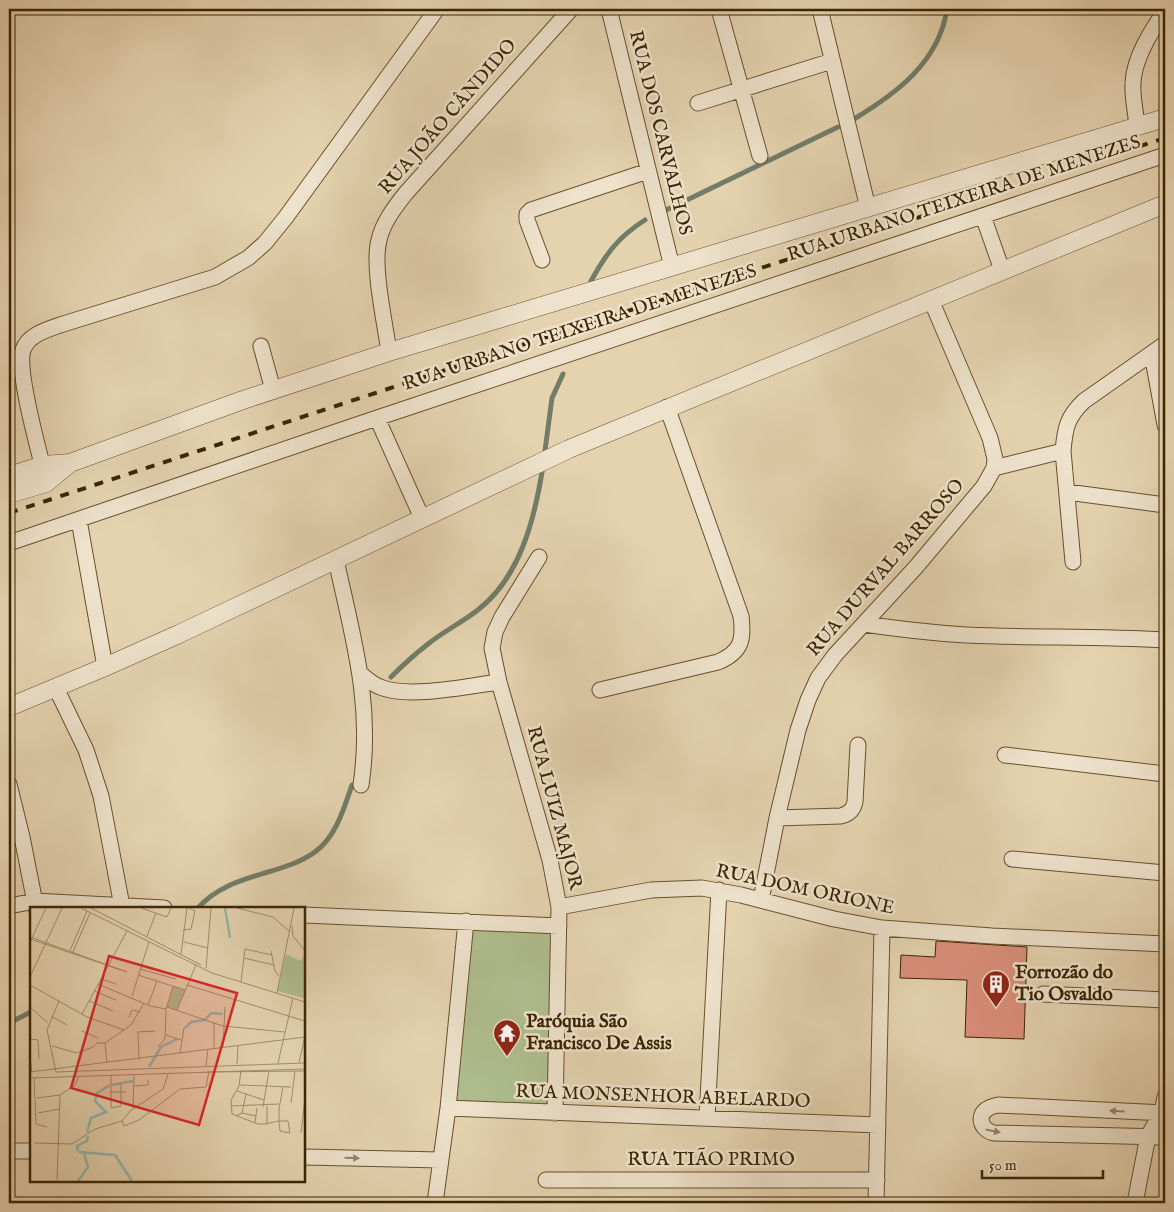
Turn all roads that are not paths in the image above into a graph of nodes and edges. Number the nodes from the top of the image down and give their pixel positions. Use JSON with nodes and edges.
{"nodes":[{"id":1,"x":437,"y":9,"type":"edge"},
{"id":2,"x":571,"y":9,"type":"edge"},
{"id":3,"x":609,"y":9,"type":"edge"},
{"id":4,"x":718,"y":9,"type":"edge"},
{"id":5,"x":820,"y":9,"type":"edge"},
{"id":6,"x":1165,"y":11,"type":"edge"},
{"id":7,"x":832,"y":61,"type":"junction"},
{"id":8,"x":741,"y":89,"type":"junction"},
{"id":9,"x":698,"y":102,"type":"dead end"},
{"id":10,"x":1165,"y":118,"type":"edge"},
{"id":11,"x":1137,"y":127,"type":"junction"},
{"id":12,"x":1165,"y":155,"type":"edge"},
{"id":13,"x":760,"y":156,"type":"dead end"},
{"id":14,"x":648,"y":171,"type":"junction"},
{"id":15,"x":1165,"y":204,"type":"edge"},
{"id":16,"x":868,"y":208,"type":"junction"},
{"id":17,"x":983,"y":216,"type":"junction"},
{"id":18,"x":542,"y":260,"type":"dead end"},
{"id":19,"x":672,"y":267,"type":"junction"},
{"id":20,"x":1002,"y":270,"type":"junction"},
{"id":21,"x":930,"y":300,"type":"junction"},
{"id":22,"x":1165,"y":344,"type":"edge"},
{"id":23,"x":261,"y":346,"type":"dead end"},
{"id":24,"x":389,"y":352,"type":"junction"},
{"id":25,"x":1152,"y":354,"type":"junction"},
{"id":26,"x":273,"y":390,"type":"junction"},
{"id":27,"x":667,"y":407,"type":"junction"},
{"id":28,"x":377,"y":418,"type":"junction"},
{"id":29,"x":1165,"y":424,"type":"edge"},
{"id":30,"x":1063,"y":451,"type":"junction"},
{"id":31,"x":994,"y":468,"type":"junction"},
{"id":32,"x":44,"y":474,"type":"junction"},
{"id":33,"x":9,"y":476,"type":"edge"},
{"id":34,"x":1067,"y":492,"type":"junction"},
{"id":35,"x":9,"y":494,"type":"edge"},
{"id":36,"x":1165,"y":505,"type":"edge"},
{"id":37,"x":422,"y":518,"type":"junction"},
{"id":38,"x":79,"y":520,"type":"junction"},
{"id":39,"x":9,"y":543,"type":"edge"},
{"id":40,"x":539,"y":557,"type":"dead end"},
{"id":41,"x":336,"y":560,"type":"junction"},
{"id":42,"x":1073,"y":562,"type":"dead end"},
{"id":43,"x":864,"y":624,"type":"junction"},
{"id":44,"x":1165,"y":640,"type":"edge"},
{"id":45,"x":105,"y":667,"type":"junction"},
{"id":46,"x":361,"y":674,"type":"junction"},
{"id":47,"x":498,"y":682,"type":"junction"},
{"id":48,"x":56,"y":688,"type":"junction"},
{"id":49,"x":600,"y":690,"type":"dead end"},
{"id":50,"x":9,"y":707,"type":"edge"},
{"id":51,"x":858,"y":745,"type":"dead end"},
{"id":52,"x":1005,"y":755,"type":"dead end"},
{"id":53,"x":1165,"y":774,"type":"edge"},
{"id":54,"x":9,"y":784,"type":"edge"},
{"id":55,"x":361,"y":785,"type":"dead end"},
{"id":56,"x":777,"y":818,"type":"junction"},
{"id":57,"x":1012,"y":859,"type":"dead end"},
{"id":58,"x":1165,"y":873,"type":"edge"},
{"id":59,"x":719,"y":890,"type":"junction"},
{"id":60,"x":761,"y":900,"type":"junction"},
{"id":61,"x":35,"y":905,"type":"edge"},
{"id":62,"x":9,"y":906,"type":"edge"},
{"id":63,"x":122,"y":906,"type":"junction"},
{"id":64,"x":143,"y":907,"type":"edge"},
{"id":65,"x":558,"y":907,"type":"junction"},
{"id":66,"x":305,"y":915,"type":"edge"},
{"id":67,"x":466,"y":921,"type":"junction"},
{"id":68,"x":559,"y":926,"type":"junction"},
{"id":69,"x":882,"y":928,"type":"junction"},
{"id":70,"x":1165,"y":944,"type":"edge"},
{"id":71,"x":1043,"y":994,"type":"dead end"},
{"id":72,"x":1165,"y":1000,"type":"edge"},
{"id":73,"x":1165,"y":1097,"type":"edge"},
{"id":74,"x":448,"y":1108,"type":"junction"},
{"id":75,"x":555,"y":1113,"type":"junction"},
{"id":76,"x":1163,"y":1113,"type":"edge"},
{"id":77,"x":707,"y":1118,"type":"junction"},
{"id":78,"x":878,"y":1125,"type":"junction"},
{"id":79,"x":1148,"y":1136,"type":"junction"},
{"id":80,"x":1165,"y":1137,"type":"edge"},
{"id":81,"x":9,"y":1151,"type":"edge"},
{"id":82,"x":30,"y":1151,"type":"edge"},
{"id":83,"x":305,"y":1157,"type":"edge"},
{"id":84,"x":441,"y":1160,"type":"junction"},
{"id":85,"x":546,"y":1180,"type":"dead end"},
{"id":86,"x":877,"y":1180,"type":"junction"},
{"id":87,"x":435,"y":1203,"type":"edge"},
{"id":88,"x":876,"y":1203,"type":"edge"},
{"id":89,"x":1135,"y":1203,"type":"edge"}],
"edges":[{"from":1,"to":32,"type":"street"},
{"from":2,"to":24,"type":"street","name":"RUA JOÃO CÂNDIDO"},
{"from":3,"to":14,"type":"street","name":"RUA DOS CARVALHOS"},
{"from":4,"to":8,"type":"street"},
{"from":5,"to":7,"type":"street"},
{"from":6,"to":11,"type":"street"},
{"from":7,"to":8,"type":"street"},
{"from":7,"to":16,"type":"street"},
{"from":8,"to":9,"type":"street"},
{"from":8,"to":13,"type":"street"},
{"from":10,"to":11,"type":"street","name":"RUA URBANO TEIXEIRA DE MENEZES"},
{"from":11,"to":16,"type":"street","name":"RUA URBANO TEIXEIRA DE MENEZES"},
{"from":12,"to":17,"type":"street","name":"RUA URBANO TEIXEIRA DE MENEZES"},
{"from":14,"to":18,"type":"street"},
{"from":14,"to":19,"type":"street","name":"RUA DOS CARVALHOS"},
{"from":15,"to":20,"type":"street"},
{"from":16,"to":19,"type":"street","name":"RUA URBANO TEIXEIRA DE MENEZES"},
{"from":17,"to":20,"type":"street"},
{"from":17,"to":28,"type":"street","name":"RUA URBANO TEIXEIRA DE MENEZES"},
{"from":19,"to":24,"type":"street","name":"RUA URBANO TEIXEIRA DE MENEZES"},
{"from":20,"to":21,"type":"street"},
{"from":21,"to":27,"type":"street"},
{"from":21,"to":31,"type":"street"},
{"from":22,"to":25,"type":"street"},
{"from":23,"to":26,"type":"street"},
{"from":24,"to":26,"type":"street","name":"RUA URBANO TEIXEIRA DE MENEZES"},
{"from":25,"to":29,"type":"street"},
{"from":25,"to":30,"type":"street"},
{"from":26,"to":32,"type":"street","name":"RUA URBANO TEIXEIRA DE MENEZES"},
{"from":27,"to":37,"type":"street"},
{"from":27,"to":49,"type":"street"},
{"from":28,"to":37,"type":"street"},
{"from":28,"to":38,"type":"street","name":"RUA URBANO TEIXEIRA DE MENEZES"},
{"from":30,"to":31,"type":"street"},
{"from":30,"to":34,"type":"street"},
{"from":31,"to":43,"type":"street","name":"RUA DURVAL BARROSO"},
{"from":32,"to":33,"type":"street","name":"RUA URBANO TEIXEIRA DE MENEZES"},
{"from":32,"to":35,"type":"street","name":"RUA URBANO TEIXEIRA DE MENEZES"},
{"from":34,"to":36,"type":"street"},
{"from":34,"to":42,"type":"street"},
{"from":37,"to":41,"type":"street"},
{"from":38,"to":39,"type":"street","name":"RUA URBANO TEIXEIRA DE MENEZES"},
{"from":38,"to":45,"type":"street"},
{"from":40,"to":47,"type":"street","name":"RUA LUIZ MAJOR"},
{"from":41,"to":45,"type":"street"},
{"from":41,"to":46,"type":"street"},
{"from":43,"to":44,"type":"street"},
{"from":43,"to":56,"type":"street","name":"RUA DURVAL BARROSO"},
{"from":45,"to":48,"type":"street"},
{"from":46,"to":47,"type":"street"},
{"from":46,"to":55,"type":"street"},
{"from":47,"to":65,"type":"street","name":"RUA LUIZ MAJOR"},
{"from":48,"to":50,"type":"street"},
{"from":48,"to":63,"type":"street"},
{"from":51,"to":56,"type":"street"},
{"from":52,"to":53,"type":"street"},
{"from":54,"to":61,"type":"street"},
{"from":56,"to":60,"type":"street","name":"RUA DURVAL BARROSO"},
{"from":57,"to":58,"type":"street"},
{"from":59,"to":60,"type":"street","name":"RUA DOM ORIONE"},
{"from":59,"to":65,"type":"street","name":"RUA DOM ORIONE"},
{"from":59,"to":77,"type":"street"},
{"from":60,"to":69,"type":"street","name":"RUA DOM ORIONE"},
{"from":61,"to":62,"type":"street"},
{"from":61,"to":63,"type":"street"},
{"from":63,"to":64,"type":"street"},
{"from":65,"to":68,"type":"street","name":"RUA LUIZ MAJOR"},
{"from":66,"to":67,"type":"street"},
{"from":67,"to":68,"type":"street"},
{"from":67,"to":74,"type":"street"},
{"from":68,"to":75,"type":"street","name":"RUA LUIZ MAJOR"},
{"from":69,"to":70,"type":"street","name":"RUA DOM ORIONE"},
{"from":69,"to":78,"type":"street"},
{"from":71,"to":72,"type":"street"},
{"from":73,"to":76,"type":"street"},
{"from":74,"to":75,"type":"street","name":"RUA MONSENHOR ABELARDO"},
{"from":74,"to":84,"type":"street"},
{"from":75,"to":77,"type":"street","name":"RUA MONSENHOR ABELARDO"},
{"from":76,"to":79,"type":"street"},
{"from":76,"to":79,"type":"street","one_way":true},
{"from":77,"to":78,"type":"street","name":"RUA MONSENHOR ABELARDO"},
{"from":78,"to":86,"type":"street"},
{"from":79,"to":80,"type":"street"},
{"from":79,"to":89,"type":"street"},
{"from":81,"to":82,"type":"street"},
{"from":83,"to":84,"type":"street","one_way":true},
{"from":84,"to":87,"type":"street"},
{"from":85,"to":86,"type":"street","name":"RUA TIÃO PRIMO"},
{"from":86,"to":88,"type":"street"}]}
